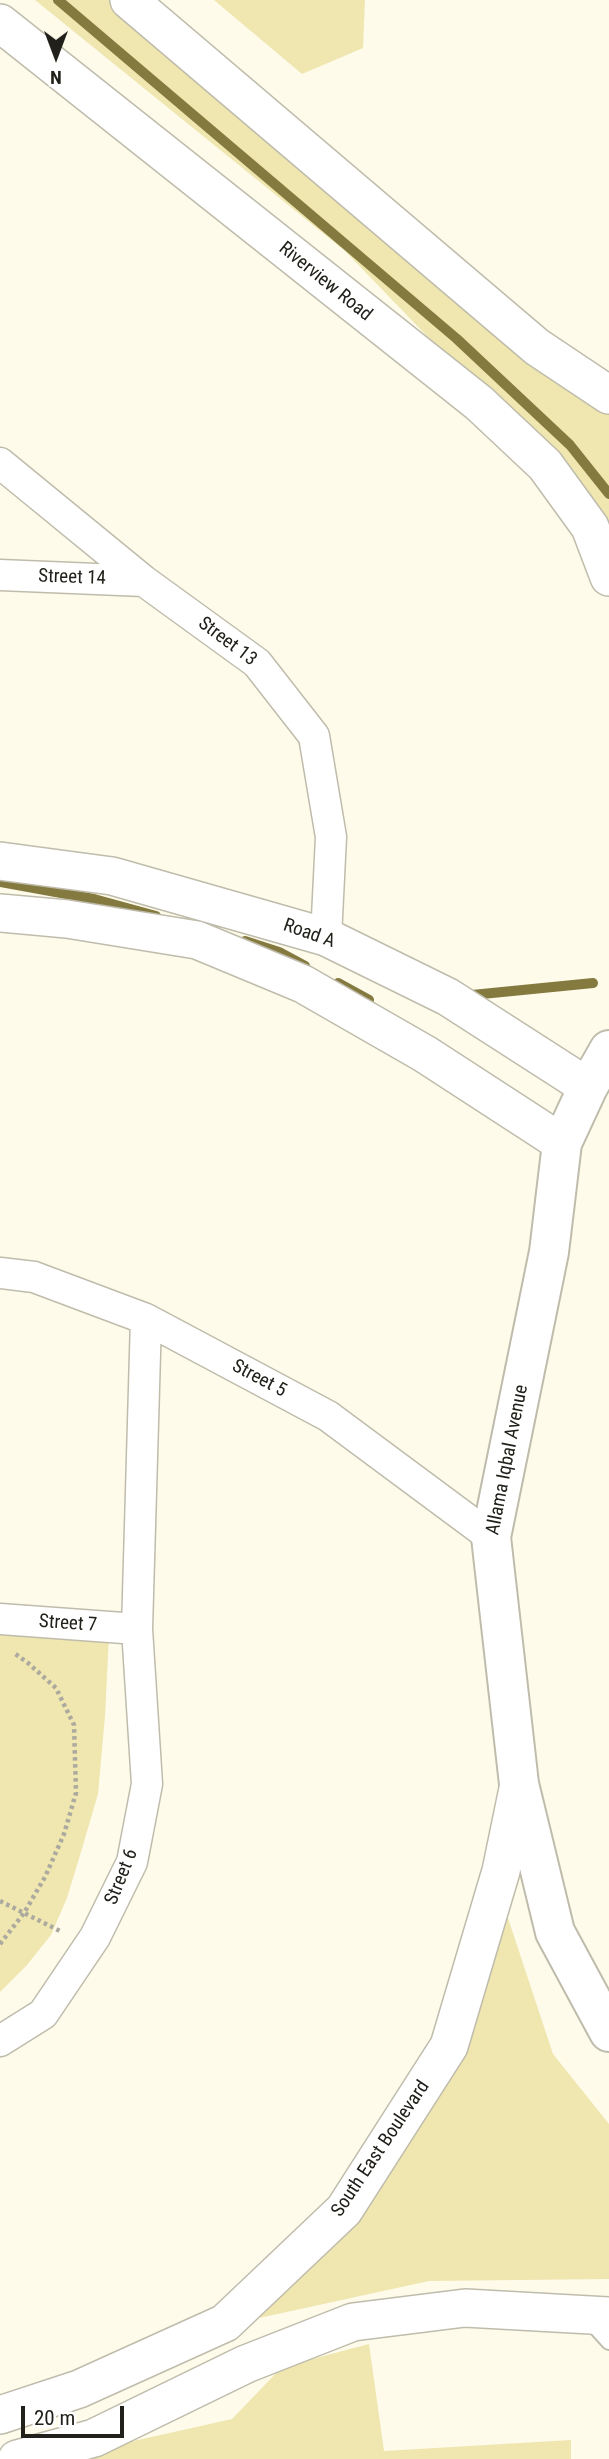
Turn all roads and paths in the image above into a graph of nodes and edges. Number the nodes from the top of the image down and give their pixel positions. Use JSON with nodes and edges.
{"nodes":[{"id":1,"x":129,"y":0,"type":"edge"},
{"id":2,"x":0,"y":23,"type":"edge"},
{"id":3,"x":609,"y":395,"type":"edge"},
{"id":4,"x":0,"y":463,"type":"edge"},
{"id":5,"x":0,"y":575,"type":"edge"},
{"id":6,"x":609,"y":577,"type":"edge"},
{"id":7,"x":144,"y":581,"type":"junction"},
{"id":8,"x":0,"y":861,"type":"edge"},
{"id":9,"x":0,"y":913,"type":"edge"},
{"id":10,"x":326,"y":937,"type":"junction"},
{"id":11,"x":609,"y":1050,"type":"edge"},
{"id":12,"x":588,"y":1087,"type":"junction"},
{"id":13,"x":562,"y":1143,"type":"junction"},
{"id":14,"x":0,"y":1273,"type":"edge"},
{"id":15,"x":146,"y":1319,"type":"junction"},
{"id":16,"x":491,"y":1536,"type":"junction"},
{"id":17,"x":0,"y":1619,"type":"edge"},
{"id":18,"x":137,"y":1629,"type":"junction"},
{"id":19,"x":10,"y":1651,"type":"dead end"},
{"id":20,"x":519,"y":1784,"type":"junction"},
{"id":21,"x":0,"y":1901,"type":"edge"},
{"id":22,"x":24,"y":1913,"type":"junction"},
{"id":23,"x":0,"y":1944,"type":"edge"},
{"id":24,"x":89,"y":1945,"type":"junction"},
{"id":25,"x":609,"y":2032,"type":"edge"},
{"id":26,"x":0,"y":2041,"type":"edge"},
{"id":27,"x":596,"y":2315,"type":"edge"},
{"id":28,"x":609,"y":2342,"type":"edge"},
{"id":29,"x":0,"y":2415,"type":"edge"},
{"id":30,"x":17,"y":2459,"type":"edge"}],
"edges":[{"from":1,"to":3,"type":"street"},
{"from":2,"to":6,"type":"street","name":"Riverview Road"},
{"from":4,"to":7,"type":"street","name":"Street 13"},
{"from":5,"to":7,"type":"street","name":"Street 14"},
{"from":7,"to":10,"type":"street","name":"Street 13"},
{"from":8,"to":10,"type":"street","name":"Road A"},
{"from":9,"to":13,"type":"street"},
{"from":10,"to":12,"type":"street","name":"Road A"},
{"from":11,"to":12,"type":"main road","name":"Allama Iqbal Avenue"},
{"from":12,"to":13,"type":"main road","name":"Allama Iqbal Avenue"},
{"from":13,"to":16,"type":"main road","name":"Allama Iqbal Avenue"},
{"from":14,"to":15,"type":"street","name":"Street 5"},
{"from":15,"to":16,"type":"street","name":"Street 5"},
{"from":15,"to":18,"type":"street","name":"Street 6"},
{"from":16,"to":20,"type":"main road","name":"Allama Iqbal Avenue"},
{"from":17,"to":18,"type":"street","name":"Street 7"},
{"from":18,"to":24,"type":"street","name":"Street 6"},
{"from":19,"to":22,"type":"path"},
{"from":20,"to":25,"type":"main road","name":"Allama Iqbal Avenue"},
{"from":20,"to":29,"type":"street","name":"South East Boulevard"},
{"from":21,"to":22,"type":"path"},
{"from":22,"to":23,"type":"path"},
{"from":22,"to":24,"type":"path"},
{"from":24,"to":26,"type":"street","name":"Street 6"},
{"from":27,"to":28,"type":"lane"},
{"from":27,"to":30,"type":"street"}]}
